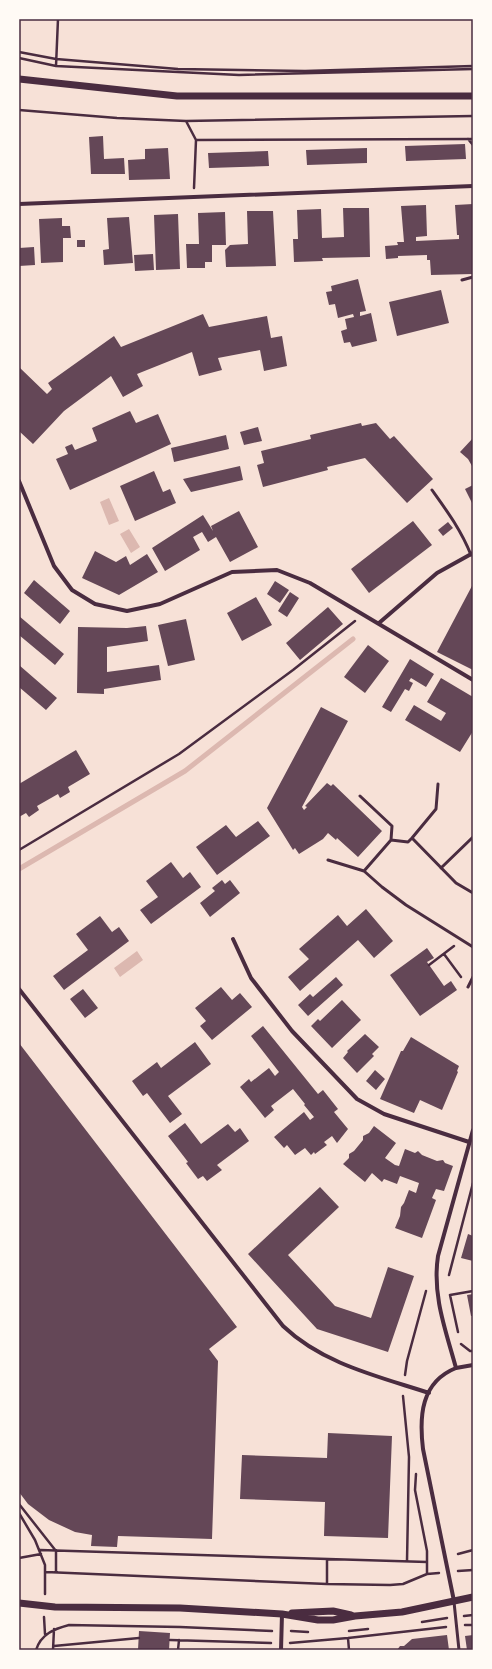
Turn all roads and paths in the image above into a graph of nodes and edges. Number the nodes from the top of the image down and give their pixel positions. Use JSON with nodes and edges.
{"nodes":[{"id":1,"x":58,"y":19,"type":"edge"},
{"id":2,"x":19,"y":52,"type":"edge"},
{"id":3,"x":19,"y":58,"type":"edge"},
{"id":4,"x":56,"y":59,"type":"junction"},
{"id":5,"x":56,"y":66,"type":"junction"},
{"id":6,"x":473,"y":66,"type":"edge"},
{"id":7,"x":473,"y":70,"type":"edge"},
{"id":8,"x":19,"y":79,"type":"edge"},
{"id":9,"x":473,"y":96,"type":"edge"},
{"id":10,"x":19,"y":110,"type":"edge"},
{"id":11,"x":473,"y":116,"type":"edge"},
{"id":12,"x":186,"y":121,"type":"junction"},
{"id":13,"x":468,"y":139,"type":"junction"},
{"id":14,"x":473,"y":139,"type":"edge"},
{"id":15,"x":196,"y":140,"type":"junction"},
{"id":16,"x":473,"y":145,"type":"edge"},
{"id":17,"x":473,"y":186,"type":"edge"},
{"id":18,"x":193,"y":197,"type":"junction"},
{"id":19,"x":19,"y":204,"type":"edge"},
{"id":20,"x":473,"y":277,"type":"edge"},
{"id":21,"x":462,"y":280,"type":"dead end"},
{"id":22,"x":19,"y":481,"type":"edge"},
{"id":23,"x":432,"y":490,"type":"dead end"},
{"id":24,"x":472,"y":554,"type":"edge"},
{"id":25,"x":364,"y":614,"type":"junction"},
{"id":26,"x":379,"y":623,"type":"junction"},
{"id":27,"x":473,"y":680,"type":"edge"},
{"id":28,"x":438,"y":784,"type":"dead end"},
{"id":29,"x":360,"y":796,"type":"dead end"},
{"id":30,"x":473,"y":837,"type":"edge"},
{"id":31,"x":412,"y":838,"type":"junction"},
{"id":32,"x":391,"y":840,"type":"junction"},
{"id":33,"x":19,"y":850,"type":"edge"},
{"id":34,"x":328,"y":860,"type":"dead end"},
{"id":35,"x":441,"y":868,"type":"junction"},
{"id":36,"x":364,"y":871,"type":"junction"},
{"id":37,"x":473,"y":894,"type":"edge"},
{"id":38,"x":233,"y":939,"type":"dead end"},
{"id":39,"x":463,"y":940,"type":"junction"},
{"id":40,"x":473,"y":946,"type":"edge"},
{"id":41,"x":444,"y":954,"type":"junction"},
{"id":42,"x":429,"y":964,"type":"dead end"},
{"id":43,"x":473,"y":977,"type":"edge"},
{"id":44,"x":468,"y":987,"type":"joint"},
{"id":45,"x":19,"y":989,"type":"edge"},
{"id":46,"x":473,"y":1130,"type":"edge"},
{"id":47,"x":470,"y":1142,"type":"junction"},
{"id":48,"x":473,"y":1183,"type":"edge"},
{"id":49,"x":447,"y":1281,"type":"dead end"},
{"id":50,"x":449,"y":1288,"type":"dead end"},
{"id":51,"x":473,"y":1291,"type":"edge"},
{"id":52,"x":450,"y":1295,"type":"junction"},
{"id":53,"x":437,"y":1297,"type":"junction"},
{"id":54,"x":473,"y":1351,"type":"edge"},
{"id":55,"x":473,"y":1365,"type":"edge"},
{"id":56,"x":456,"y":1368,"type":"junction"},
{"id":57,"x":429,"y":1393,"type":"junction"},
{"id":58,"x":416,"y":1472,"type":"dead end"},
{"id":59,"x":19,"y":1504,"type":"edge"},
{"id":60,"x":19,"y":1513,"type":"edge"},
{"id":61,"x":40,"y":1550,"type":"junction"},
{"id":62,"x":473,"y":1550,"type":"edge"},
{"id":63,"x":56,"y":1551,"type":"junction"},
{"id":64,"x":458,"y":1554,"type":"dead end"},
{"id":65,"x":19,"y":1558,"type":"edge"},
{"id":66,"x":327,"y":1559,"type":"junction"},
{"id":67,"x":427,"y":1562,"type":"junction"},
{"id":68,"x":46,"y":1572,"type":"dead end"},
{"id":69,"x":56,"y":1572,"type":"junction"},
{"id":70,"x":326,"y":1584,"type":"junction"},
{"id":71,"x":473,"y":1597,"type":"edge"},
{"id":72,"x":454,"y":1601,"type":"junction"},
{"id":73,"x":19,"y":1602,"type":"edge"},
{"id":74,"x":282,"y":1614,"type":"junction"},
{"id":75,"x":457,"y":1625,"type":"junction"},
{"id":76,"x":54,"y":1629,"type":"junction"},
{"id":77,"x":282,"y":1631,"type":"junction"},
{"id":78,"x":311,"y":1632,"type":"dead end"},
{"id":79,"x":139,"y":1638,"type":"dead end"},
{"id":80,"x":348,"y":1638,"type":"junction"},
{"id":81,"x":170,"y":1640,"type":"dead end"},
{"id":82,"x":179,"y":1640,"type":"junction"},
{"id":83,"x":281,"y":1643,"type":"junction"},
{"id":84,"x":54,"y":1646,"type":"junction"},
{"id":85,"x":36,"y":1650,"type":"edge"},
{"id":86,"x":53,"y":1650,"type":"edge"},
{"id":87,"x":178,"y":1650,"type":"edge"},
{"id":88,"x":281,"y":1650,"type":"edge"},
{"id":89,"x":349,"y":1650,"type":"edge"},
{"id":90,"x":459,"y":1650,"type":"edge"}],
"edges":[{"from":1,"to":4,"type":"path"},
{"from":2,"to":4,"type":"path"},
{"from":3,"to":5,"type":"path"},
{"from":4,"to":5,"type":"path"},
{"from":4,"to":6,"type":"path"},
{"from":5,"to":7,"type":"path"},
{"from":8,"to":9,"type":"street"},
{"from":10,"to":12,"type":"path"},
{"from":11,"to":12,"type":"path"},
{"from":12,"to":15,"type":"path"},
{"from":13,"to":14,"type":"path"},
{"from":13,"to":15,"type":"path"},
{"from":13,"to":16,"type":"path"},
{"from":15,"to":18,"type":"path"},
{"from":17,"to":18,"type":"street"},
{"from":18,"to":19,"type":"street"},
{"from":20,"to":21,"type":"lane"},
{"from":22,"to":25,"type":"street"},
{"from":23,"to":24,"type":"lane"},
{"from":24,"to":26,"type":"street"},
{"from":25,"to":26,"type":"street"},
{"from":25,"to":33,"type":"path"},
{"from":26,"to":27,"type":"street"},
{"from":28,"to":31,"type":"lane"},
{"from":29,"to":32,"type":"lane"},
{"from":30,"to":35,"type":"lane"},
{"from":31,"to":32,"type":"lane"},
{"from":31,"to":35,"type":"lane"},
{"from":32,"to":36,"type":"lane"},
{"from":34,"to":36,"type":"lane"},
{"from":35,"to":37,"type":"lane"},
{"from":36,"to":39,"type":"lane"},
{"from":38,"to":47,"type":"street"},
{"from":39,"to":40,"type":"lane"},
{"from":39,"to":41,"type":"path"},
{"from":41,"to":42,"type":"path"},
{"from":41,"to":44,"type":"path"},
{"from":43,"to":44,"type":"lane"},
{"from":45,"to":57,"type":"street"},
{"from":46,"to":47,"type":"street"},
{"from":47,"to":53,"type":"street"},
{"from":48,"to":49,"type":"path"},
{"from":50,"to":52,"type":"path"},
{"from":51,"to":52,"type":"path"},
{"from":52,"to":53,"type":"path"},
{"from":52,"to":54,"type":"path"},
{"from":53,"to":56,"type":"street"},
{"from":55,"to":56,"type":"street"},
{"from":56,"to":57,"type":"street"},
{"from":57,"to":72,"type":"street"},
{"from":58,"to":67,"type":"path"},
{"from":59,"to":63,"type":"path"},
{"from":60,"to":61,"type":"path"},
{"from":61,"to":63,"type":"path"},
{"from":61,"to":65,"type":"path"},
{"from":62,"to":64,"type":"path"},
{"from":63,"to":66,"type":"path"},
{"from":63,"to":69,"type":"path"},
{"from":66,"to":67,"type":"path"},
{"from":66,"to":70,"type":"path"},
{"from":67,"to":70,"type":"path"},
{"from":68,"to":69,"type":"path"},
{"from":69,"to":70,"type":"path"},
{"from":71,"to":72,"type":"street"},
{"from":72,"to":74,"type":"street"},
{"from":72,"to":75,"type":"lane"},
{"from":73,"to":74,"type":"street"},
{"from":74,"to":77,"type":"street"},
{"from":75,"to":80,"type":"path"},
{"from":75,"to":90,"type":"lane"},
{"from":76,"to":77,"type":"path"},
{"from":76,"to":84,"type":"path"},
{"from":76,"to":85,"type":"path"},
{"from":77,"to":78,"type":"path"},
{"from":77,"to":83,"type":"street"},
{"from":79,"to":84,"type":"path"},
{"from":80,"to":83,"type":"path"},
{"from":80,"to":89,"type":"path"},
{"from":81,"to":82,"type":"path"},
{"from":82,"to":83,"type":"path"},
{"from":82,"to":87,"type":"path"},
{"from":83,"to":88,"type":"street"},
{"from":84,"to":86,"type":"path"}]}
